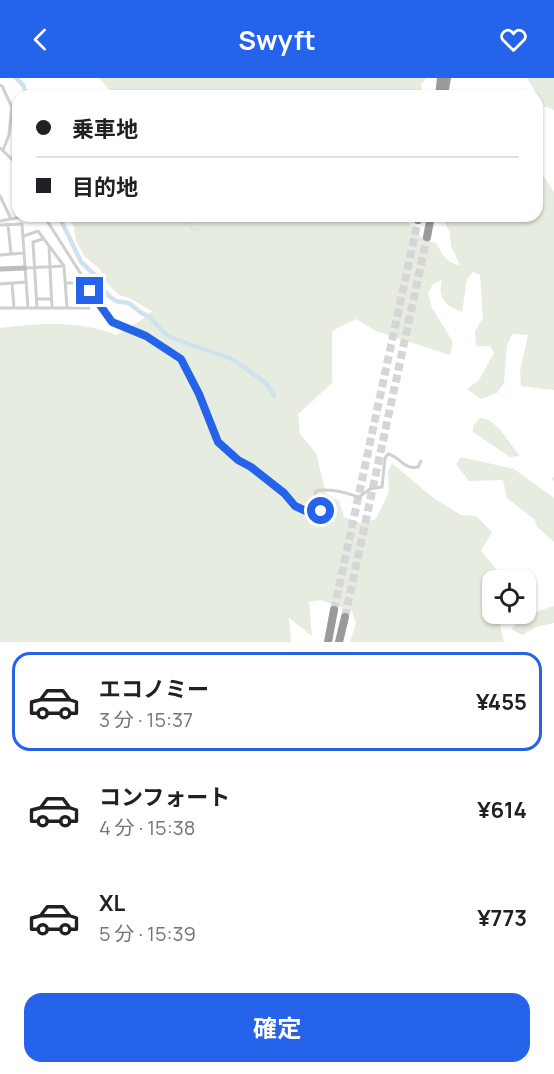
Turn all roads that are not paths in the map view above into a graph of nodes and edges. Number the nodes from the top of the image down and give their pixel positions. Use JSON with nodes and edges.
{"nodes":[{"id":1,"x":0,"y":85,"type":"edge"},
{"id":2,"x":2,"y":149,"type":"edge"},
{"id":3,"x":0,"y":196,"type":"edge"},
{"id":4,"x":10,"y":219,"type":"joint"},
{"id":5,"x":49,"y":222,"type":"edge"},
{"id":6,"x":430,"y":222,"type":"edge"},
{"id":7,"x":0,"y":223,"type":"edge"},
{"id":8,"x":9,"y":224,"type":"junction"},
{"id":9,"x":23,"y":236,"type":"junction"},
{"id":10,"x":427,"y":237,"type":"tunnel mouth"},
{"id":11,"x":43,"y":239,"type":"junction"},
{"id":12,"x":49,"y":246,"type":"junction"},
{"id":13,"x":24,"y":253,"type":"junction"},
{"id":14,"x":11,"y":254,"type":"junction"},
{"id":15,"x":0,"y":255,"type":"edge"},
{"id":16,"x":50,"y":266,"type":"junction"},
{"id":17,"x":64,"y":266,"type":"junction"},
{"id":18,"x":35,"y":267,"type":"junction"},
{"id":19,"x":25,"y":268,"type":"junction"},
{"id":20,"x":0,"y":269,"type":"edge"},
{"id":21,"x":26,"y":282,"type":"junction"},
{"id":22,"x":12,"y":283,"type":"junction"},
{"id":23,"x":65,"y":283,"type":"junction"},
{"id":24,"x":0,"y":284,"type":"edge"},
{"id":25,"x":37,"y":299,"type":"junction"},
{"id":26,"x":51,"y":299,"type":"junction"},
{"id":27,"x":0,"y":308,"type":"edge"},
{"id":28,"x":14,"y":308,"type":"junction"},
{"id":29,"x":28,"y":308,"type":"junction"},
{"id":30,"x":37,"y":308,"type":"junction"},
{"id":31,"x":52,"y":308,"type":"junction"},
{"id":32,"x":67,"y":308,"type":"junction"},
{"id":33,"x":81,"y":308,"type":"junction"},
{"id":34,"x":89,"y":308,"type":"dead end"},
{"id":35,"x":421,"y":461,"type":"dead end"},
{"id":36,"x":334,"y":610,"type":"tunnel mouth"},
{"id":37,"x":345,"y":617,"type":"tunnel mouth"},
{"id":38,"x":328,"y":642,"type":"edge"},
{"id":39,"x":339,"y":642,"type":"edge"}],
"edges":[{"from":1,"to":2,"type":"street"},
{"from":3,"to":4,"type":"street"},
{"from":4,"to":7,"type":"street"},
{"from":5,"to":35,"type":"street"},
{"from":6,"to":10,"type":"highway"},
{"from":7,"to":8,"type":"street"},
{"from":8,"to":9,"type":"street"},
{"from":8,"to":14,"type":"street"},
{"from":9,"to":11,"type":"street"},
{"from":9,"to":13,"type":"street"},
{"from":11,"to":12,"type":"street"},
{"from":11,"to":18,"type":"street"},
{"from":12,"to":16,"type":"street"},
{"from":12,"to":17,"type":"street"},
{"from":13,"to":14,"type":"street"},
{"from":13,"to":19,"type":"street"},
{"from":14,"to":15,"type":"street"},
{"from":16,"to":17,"type":"street"},
{"from":16,"to":18,"type":"street"},
{"from":16,"to":26,"type":"street"},
{"from":17,"to":23,"type":"street"},
{"from":18,"to":19,"type":"street"},
{"from":18,"to":25,"type":"street"},
{"from":19,"to":20,"type":"street"},
{"from":19,"to":21,"type":"street"},
{"from":21,"to":22,"type":"street"},
{"from":21,"to":29,"type":"street"},
{"from":22,"to":24,"type":"street"},
{"from":22,"to":28,"type":"street"},
{"from":23,"to":32,"type":"street"},
{"from":23,"to":33,"type":"street"},
{"from":25,"to":26,"type":"street"},
{"from":25,"to":30,"type":"street"},
{"from":26,"to":31,"type":"street"},
{"from":27,"to":28,"type":"street"},
{"from":28,"to":29,"type":"street"},
{"from":29,"to":30,"type":"street"},
{"from":30,"to":31,"type":"street"},
{"from":31,"to":32,"type":"street"},
{"from":32,"to":33,"type":"street"},
{"from":33,"to":34,"type":"street"},
{"from":36,"to":38,"type":"highway"},
{"from":37,"to":39,"type":"highway"}]}
